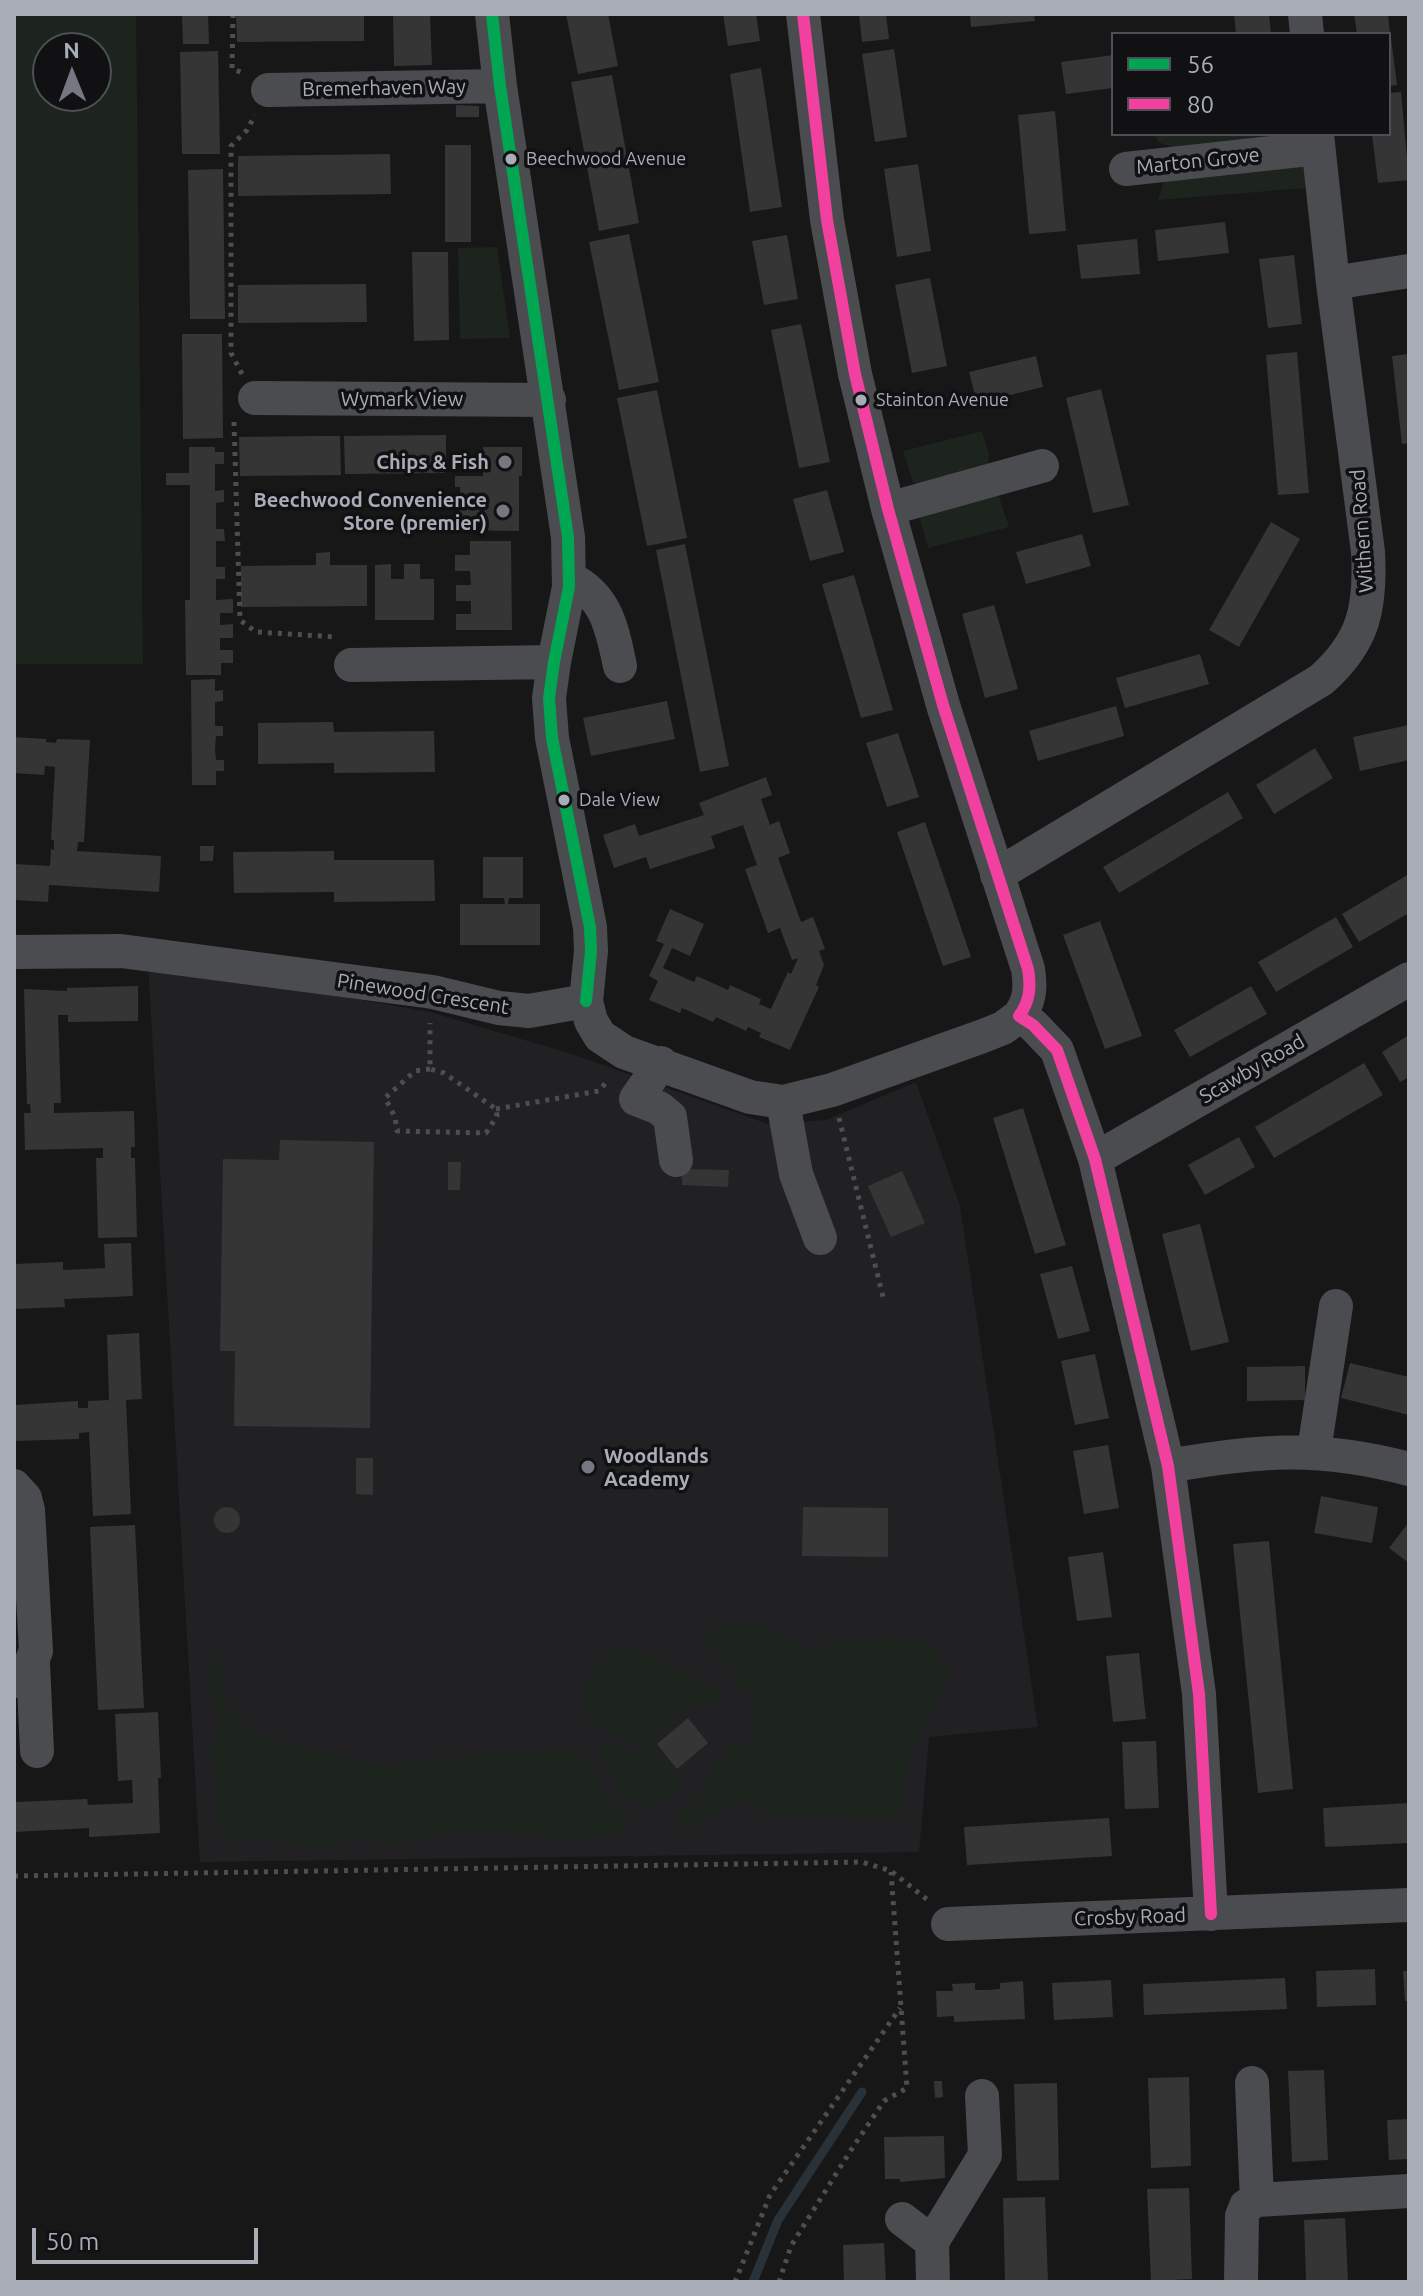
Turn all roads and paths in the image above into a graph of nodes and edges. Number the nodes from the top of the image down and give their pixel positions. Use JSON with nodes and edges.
{"nodes":[{"id":1,"x":233,"y":14,"type":"edge"},
{"id":2,"x":492,"y":14,"type":"edge"},
{"id":3,"x":803,"y":14,"type":"edge"},
{"id":4,"x":500,"y":86,"type":"junction"},
{"id":5,"x":268,"y":90,"type":"joint"},
{"id":6,"x":1318,"y":141,"type":"edge"},
{"id":7,"x":1126,"y":169,"type":"dead end"},
{"id":8,"x":1409,"y":271,"type":"edge"},
{"id":9,"x":1333,"y":283,"type":"junction"},
{"id":10,"x":255,"y":398,"type":"dead end"},
{"id":11,"x":549,"y":400,"type":"junction"},
{"id":12,"x":1042,"y":466,"type":"dead end"},
{"id":13,"x":888,"y":509,"type":"junction"},
{"id":14,"x":569,"y":578,"type":"junction"},
{"id":15,"x":554,"y":662,"type":"junction"},
{"id":16,"x":351,"y":665,"type":"dead end"},
{"id":17,"x":620,"y":666,"type":"dead end"},
{"id":18,"x":997,"y":875,"type":"junction"},
{"id":19,"x":14,"y":952,"type":"edge"},
{"id":20,"x":1409,"y":979,"type":"edge"},
{"id":21,"x":433,"y":992,"type":"junction"},
{"id":22,"x":586,"y":1001,"type":"junction"},
{"id":23,"x":1019,"y":1016,"type":"junction"},
{"id":24,"x":624,"y":1052,"type":"junction"},
{"id":25,"x":661,"y":1063,"type":"junction"},
{"id":26,"x":430,"y":1069,"type":"junction"},
{"id":27,"x":832,"y":1090,"type":"junction"},
{"id":28,"x":783,"y":1102,"type":"junction"},
{"id":29,"x":496,"y":1109,"type":"junction"},
{"id":30,"x":1095,"y":1159,"type":"junction"},
{"id":31,"x":676,"y":1160,"type":"dead end"},
{"id":32,"x":820,"y":1238,"type":"dead end"},
{"id":33,"x":883,"y":1297,"type":"dead end"},
{"id":34,"x":1336,"y":1306,"type":"dead end"},
{"id":35,"x":1314,"y":1451,"type":"junction"},
{"id":36,"x":1168,"y":1466,"type":"junction"},
{"id":37,"x":1409,"y":1469,"type":"edge"},
{"id":38,"x":14,"y":1486,"type":"edge"},
{"id":39,"x":24,"y":1672,"type":"edge"},
{"id":40,"x":37,"y":1751,"type":"dead end"},
{"id":41,"x":891,"y":1871,"type":"junction"},
{"id":42,"x":14,"y":1876,"type":"edge"},
{"id":43,"x":1409,"y":1905,"type":"edge"},
{"id":44,"x":1211,"y":1914,"type":"junction"},
{"id":45,"x":948,"y":1924,"type":"joint"},
{"id":46,"x":901,"y":2007,"type":"junction"},
{"id":47,"x":1252,"y":2083,"type":"dead end"},
{"id":48,"x":982,"y":2096,"type":"dead end"},
{"id":49,"x":1409,"y":2191,"type":"edge"},
{"id":50,"x":1257,"y":2200,"type":"junction"},
{"id":51,"x":902,"y":2219,"type":"dead end"},
{"id":52,"x":932,"y":2242,"type":"junction"},
{"id":53,"x":735,"y":2282,"type":"edge"},
{"id":54,"x":779,"y":2282,"type":"edge"},
{"id":55,"x":933,"y":2282,"type":"edge"},
{"id":56,"x":1241,"y":2282,"type":"edge"}],
"edges":[{"from":1,"to":5,"type":"path"},
{"from":2,"to":4,"type":"street"},
{"from":3,"to":13,"type":"street"},
{"from":4,"to":5,"type":"street","name":"Bremerhaven Way"},
{"from":4,"to":11,"type":"street"},
{"from":6,"to":7,"type":"street","name":"Marton Grove"},
{"from":6,"to":9,"type":"street","name":"Withern Road"},
{"from":8,"to":9,"type":"street"},
{"from":9,"to":18,"type":"street","name":"Withern Road"},
{"from":10,"to":11,"type":"street","name":"Wymark View"},
{"from":11,"to":14,"type":"street"},
{"from":12,"to":13,"type":"street"},
{"from":13,"to":18,"type":"street"},
{"from":14,"to":15,"type":"street"},
{"from":14,"to":17,"type":"street"},
{"from":15,"to":16,"type":"street"},
{"from":15,"to":22,"type":"street"},
{"from":18,"to":23,"type":"street"},
{"from":19,"to":21,"type":"street","name":"Pinewood Crescent"},
{"from":20,"to":30,"type":"street","name":"Scawby Road"},
{"from":21,"to":22,"type":"street","name":"Pinewood Crescent"},
{"from":21,"to":26,"type":"path"},
{"from":22,"to":24,"type":"street"},
{"from":23,"to":27,"type":"street"},
{"from":23,"to":30,"type":"street"},
{"from":24,"to":25,"type":"street"},
{"from":24,"to":29,"type":"path"},
{"from":25,"to":28,"type":"street"},
{"from":25,"to":31,"type":"street"},
{"from":26,"to":29,"type":"path"},
{"from":26,"to":29,"type":"path"},
{"from":27,"to":28,"type":"street"},
{"from":27,"to":33,"type":"path"},
{"from":28,"to":32,"type":"street"},
{"from":30,"to":36,"type":"street"},
{"from":34,"to":35,"type":"street"},
{"from":35,"to":36,"type":"street"},
{"from":35,"to":37,"type":"street"},
{"from":36,"to":44,"type":"street"},
{"from":38,"to":39,"type":"street"},
{"from":39,"to":40,"type":"street"},
{"from":41,"to":42,"type":"path"},
{"from":41,"to":45,"type":"path"},
{"from":41,"to":46,"type":"path"},
{"from":43,"to":44,"type":"street","name":"Crosby Road"},
{"from":44,"to":45,"type":"street","name":"Crosby Road"},
{"from":46,"to":53,"type":"path"},
{"from":46,"to":54,"type":"path"},
{"from":47,"to":50,"type":"street"},
{"from":48,"to":52,"type":"street"},
{"from":49,"to":50,"type":"street"},
{"from":50,"to":56,"type":"street"},
{"from":51,"to":52,"type":"street"},
{"from":52,"to":55,"type":"street"}]}
